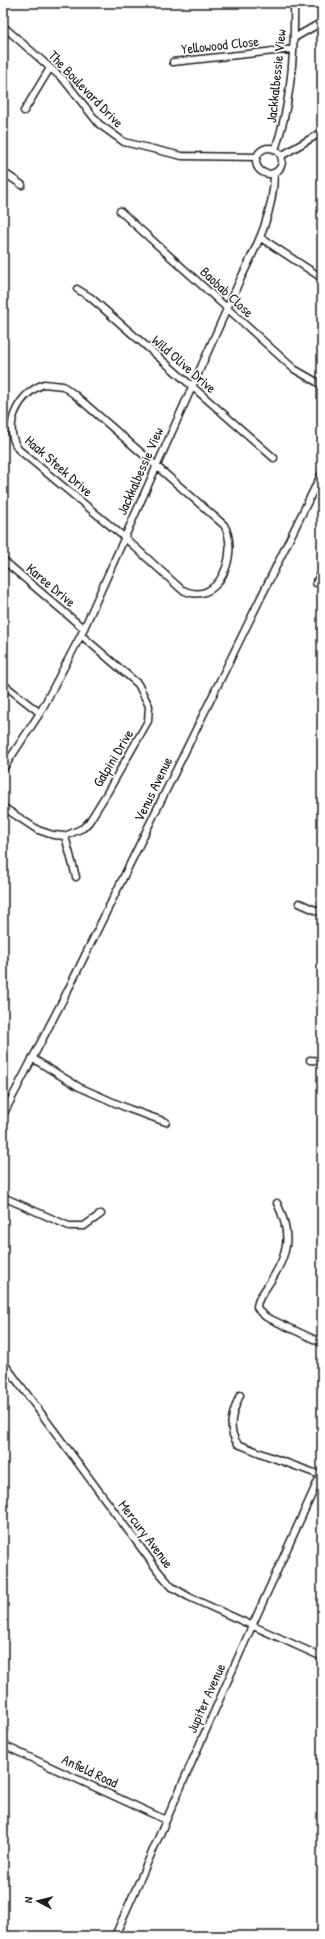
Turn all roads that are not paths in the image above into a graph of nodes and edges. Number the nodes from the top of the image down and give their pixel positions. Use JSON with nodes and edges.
{"nodes":[{"id":1,"x":294,"y":3,"type":"edge"},
{"id":2,"x":322,"y":22,"type":"edge"},
{"id":3,"x":3,"y":26,"type":"edge"},
{"id":4,"x":294,"y":38,"type":"junction"},
{"id":5,"x":293,"y":49,"type":"junction"},
{"id":6,"x":173,"y":62,"type":"dead end"},
{"id":7,"x":50,"y":68,"type":"junction"},
{"id":8,"x":24,"y":110,"type":"dead end"},
{"id":9,"x":322,"y":132,"type":"edge"},
{"id":10,"x":275,"y":150,"type":"junction"},
{"id":11,"x":280,"y":156,"type":"junction"},
{"id":12,"x":257,"y":157,"type":"junction"},
{"id":13,"x":3,"y":172,"type":"edge"},
{"id":14,"x":274,"y":173,"type":"junction"},
{"id":15,"x":22,"y":185,"type":"dead end"},
{"id":16,"x":120,"y":211,"type":"dead end"},
{"id":17,"x":261,"y":238,"type":"junction"},
{"id":18,"x":322,"y":278,"type":"edge"},
{"id":19,"x":77,"y":289,"type":"dead end"},
{"id":20,"x":227,"y":308,"type":"junction"},
{"id":21,"x":322,"y":385,"type":"edge"},
{"id":22,"x":191,"y":387,"type":"junction"},
{"id":23,"x":274,"y":458,"type":"dead end"},
{"id":24,"x":155,"y":467,"type":"junction"},
{"id":25,"x":322,"y":473,"type":"edge"},
{"id":26,"x":124,"y":537,"type":"junction"},
{"id":27,"x":3,"y":560,"type":"edge"},
{"id":28,"x":322,"y":570,"type":"edge"},
{"id":29,"x":316,"y":583,"type":"dead end"},
{"id":30,"x":83,"y":628,"type":"junction"},
{"id":31,"x":81,"y":635,"type":"junction"},
{"id":32,"x":3,"y":684,"type":"edge"},
{"id":33,"x":40,"y":714,"type":"junction"},
{"id":34,"x":3,"y":769,"type":"edge"},
{"id":35,"x":3,"y":807,"type":"edge"},
{"id":36,"x":64,"y":836,"type":"junction"},
{"id":37,"x":76,"y":877,"type":"dead end"},
{"id":38,"x":299,"y":903,"type":"dead end"},
{"id":39,"x":322,"y":913,"type":"edge"},
{"id":40,"x":32,"y":1058,"type":"junction"},
{"id":41,"x":310,"y":1060,"type":"dead end"},
{"id":42,"x":322,"y":1061,"type":"edge"},
{"id":43,"x":3,"y":1115,"type":"edge"},
{"id":44,"x":166,"y":1122,"type":"dead end"},
{"id":45,"x":3,"y":1197,"type":"edge"},
{"id":46,"x":277,"y":1203,"type":"dead end"},
{"id":47,"x":102,"y":1214,"type":"dead end"},
{"id":48,"x":322,"y":1343,"type":"edge"},
{"id":49,"x":3,"y":1362,"type":"edge"},
{"id":50,"x":240,"y":1395,"type":"dead end"},
{"id":51,"x":321,"y":1473,"type":"edge"},
{"id":52,"x":252,"y":1626,"type":"junction"},
{"id":53,"x":322,"y":1657,"type":"edge"},
{"id":54,"x":3,"y":1745,"type":"edge"},
{"id":55,"x":166,"y":1820,"type":"junction"},
{"id":56,"x":115,"y":1936,"type":"edge"}],
"edges":[{"from":1,"to":4,"type":"street","name":"Jackkalbessie View"},
{"from":2,"to":4,"type":"street"},
{"from":3,"to":7,"type":"street","name":"The Boulevard Drive"},
{"from":4,"to":5,"type":"street","name":"Jackkalbessie View"},
{"from":5,"to":6,"type":"street","name":"Yellowood Close"},
{"from":5,"to":10,"type":"street","name":"Jackkalbessie View"},
{"from":7,"to":8,"type":"street"},
{"from":7,"to":12,"type":"street","name":"The Boulevard Drive"},
{"from":9,"to":11,"type":"street"},
{"from":10,"to":11,"type":"street"},
{"from":10,"to":12,"type":"street","name":"The Boulevard Drive"},
{"from":11,"to":14,"type":"street"},
{"from":12,"to":14,"type":"street"},
{"from":13,"to":15,"type":"street"},
{"from":14,"to":17,"type":"street","name":"Jackkalbessie View"},
{"from":16,"to":20,"type":"street","name":"Baobab Close"},
{"from":17,"to":18,"type":"street"},
{"from":17,"to":20,"type":"street","name":"Jackkalbessie View"},
{"from":19,"to":22,"type":"street","name":"Wild Olive Drive"},
{"from":20,"to":21,"type":"street","name":"Baobab Close"},
{"from":20,"to":22,"type":"street","name":"Jackkalbessie View"},
{"from":22,"to":23,"type":"street","name":"Wild Olive Drive"},
{"from":22,"to":24,"type":"street","name":"Jackkalbessie View"},
{"from":24,"to":26,"type":"street","name":"Jackkalbessie View"},
{"from":24,"to":26,"type":"street","name":"Haak Steek Drive"},
{"from":24,"to":26,"type":"street","name":"Haak Steek Drive"},
{"from":25,"to":40,"type":"street","name":"Venus Avenue"},
{"from":26,"to":30,"type":"street","name":"Jackkalbessie View"},
{"from":27,"to":30,"type":"street","name":"Karee Drive"},
{"from":28,"to":29,"type":"street"},
{"from":30,"to":31,"type":"street","name":"Jackkalbessie View"},
{"from":31,"to":33,"type":"street","name":"Jackkalbessie View"},
{"from":31,"to":36,"type":"street","name":"Galpini Drive"},
{"from":32,"to":33,"type":"street"},
{"from":33,"to":34,"type":"street","name":"Jackkalbessie View"},
{"from":35,"to":36,"type":"street"},
{"from":36,"to":37,"type":"street"},
{"from":38,"to":39,"type":"street"},
{"from":40,"to":43,"type":"street","name":"Venus Avenue"},
{"from":40,"to":44,"type":"street"},
{"from":41,"to":42,"type":"street"},
{"from":45,"to":47,"type":"street"},
{"from":46,"to":48,"type":"street"},
{"from":49,"to":52,"type":"street","name":"Mercury Avenue"},
{"from":50,"to":51,"type":"street"},
{"from":51,"to":52,"type":"street","name":"Jupiter Avenue"},
{"from":52,"to":53,"type":"street","name":"Mercury Avenue"},
{"from":52,"to":55,"type":"street","name":"Jupiter Avenue"},
{"from":54,"to":55,"type":"street","name":"Anfield Road"},
{"from":55,"to":56,"type":"street","name":"Jupiter Avenue"}]}
